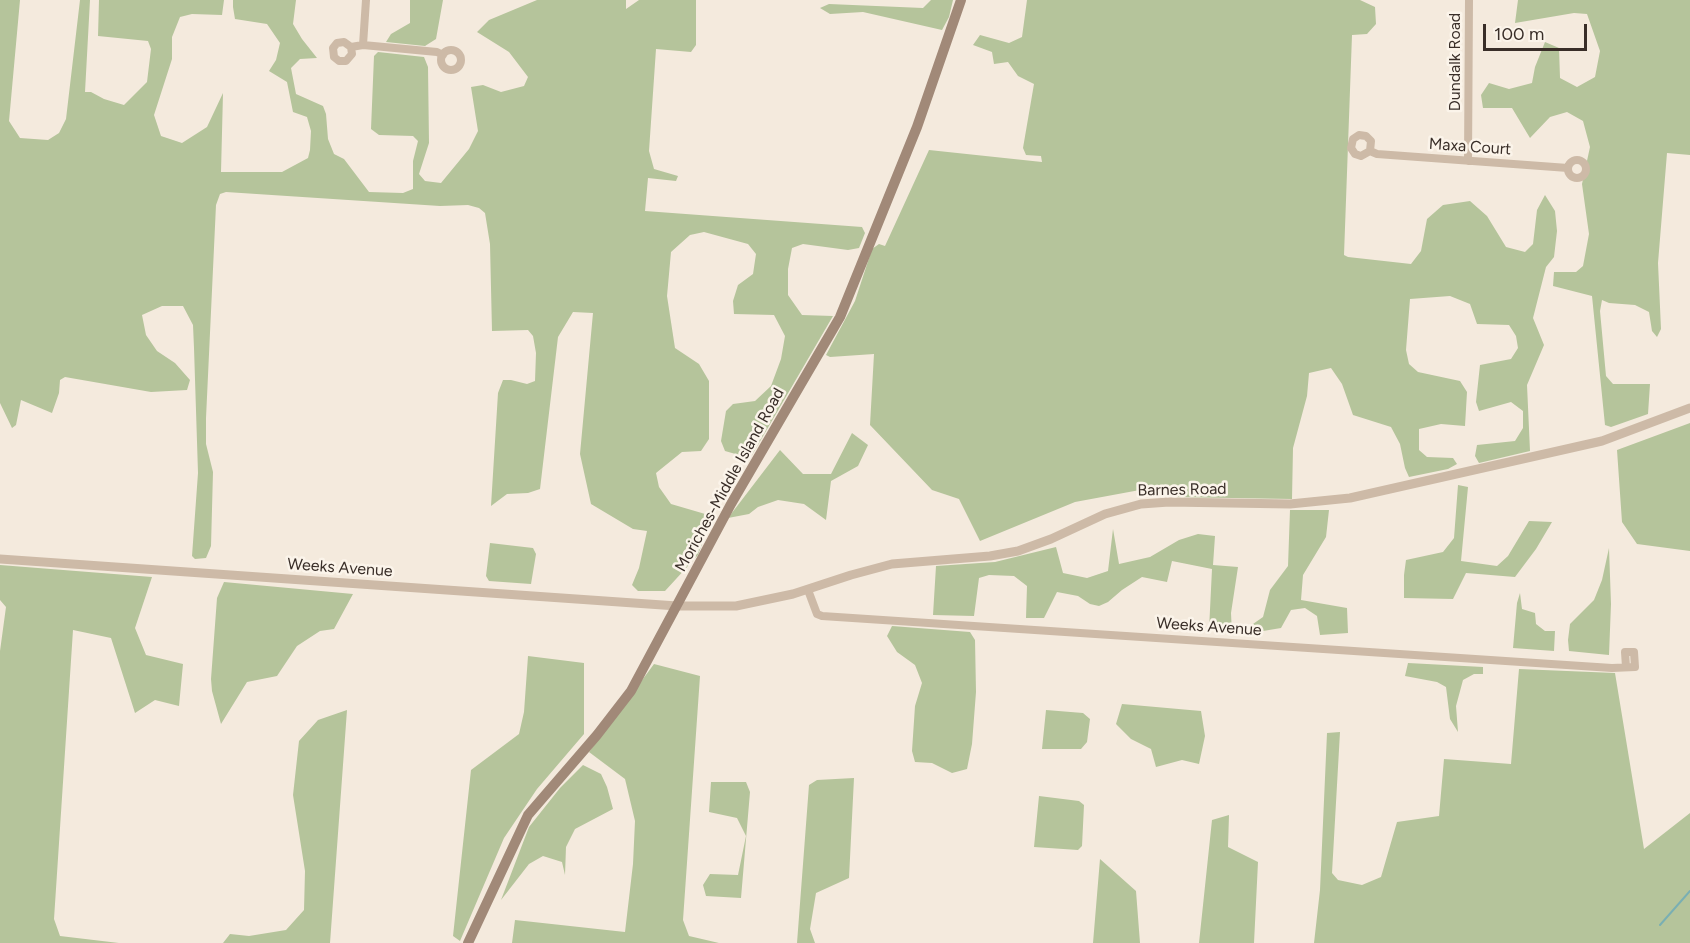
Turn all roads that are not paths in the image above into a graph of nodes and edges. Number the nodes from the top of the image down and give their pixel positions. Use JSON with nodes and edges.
{"nodes":[{"id":1,"x":366,"y":0,"type":"edge"},
{"id":2,"x":961,"y":0,"type":"edge"},
{"id":3,"x":1468,"y":0,"type":"edge"},
{"id":4,"x":363,"y":45,"type":"junction"},
{"id":5,"x":351,"y":47,"type":"dead end"},
{"id":6,"x":443,"y":55,"type":"dead end"},
{"id":7,"x":1370,"y":151,"type":"dead end"},
{"id":8,"x":1468,"y":161,"type":"junction"},
{"id":9,"x":1568,"y":168,"type":"dead end"},
{"id":10,"x":1690,"y":408,"type":"edge"},
{"id":11,"x":0,"y":559,"type":"edge"},
{"id":12,"x":808,"y":590,"type":"junction"},
{"id":13,"x":677,"y":606,"type":"junction"},
{"id":14,"x":1626,"y":667,"type":"dead end"},
{"id":15,"x":468,"y":943,"type":"edge"}],
"edges":[{"from":1,"to":4,"type":"street"},
{"from":2,"to":13,"type":"main road","name":"Moriches-Middle Island Road"},
{"from":3,"to":8,"type":"street","name":"Dundalk Road"},
{"from":4,"to":5,"type":"street"},
{"from":4,"to":6,"type":"street"},
{"from":7,"to":8,"type":"street","name":"Maxa Court"},
{"from":8,"to":9,"type":"street","name":"Maxa Court"},
{"from":10,"to":12,"type":"street","name":"Barnes Road"},
{"from":11,"to":13,"type":"street","name":"Weeks Avenue"},
{"from":12,"to":13,"type":"street","name":"Barnes Road"},
{"from":12,"to":14,"type":"street","name":"Weeks Avenue"},
{"from":13,"to":15,"type":"main road","name":"Moriches-Middle Island Road"}]}
